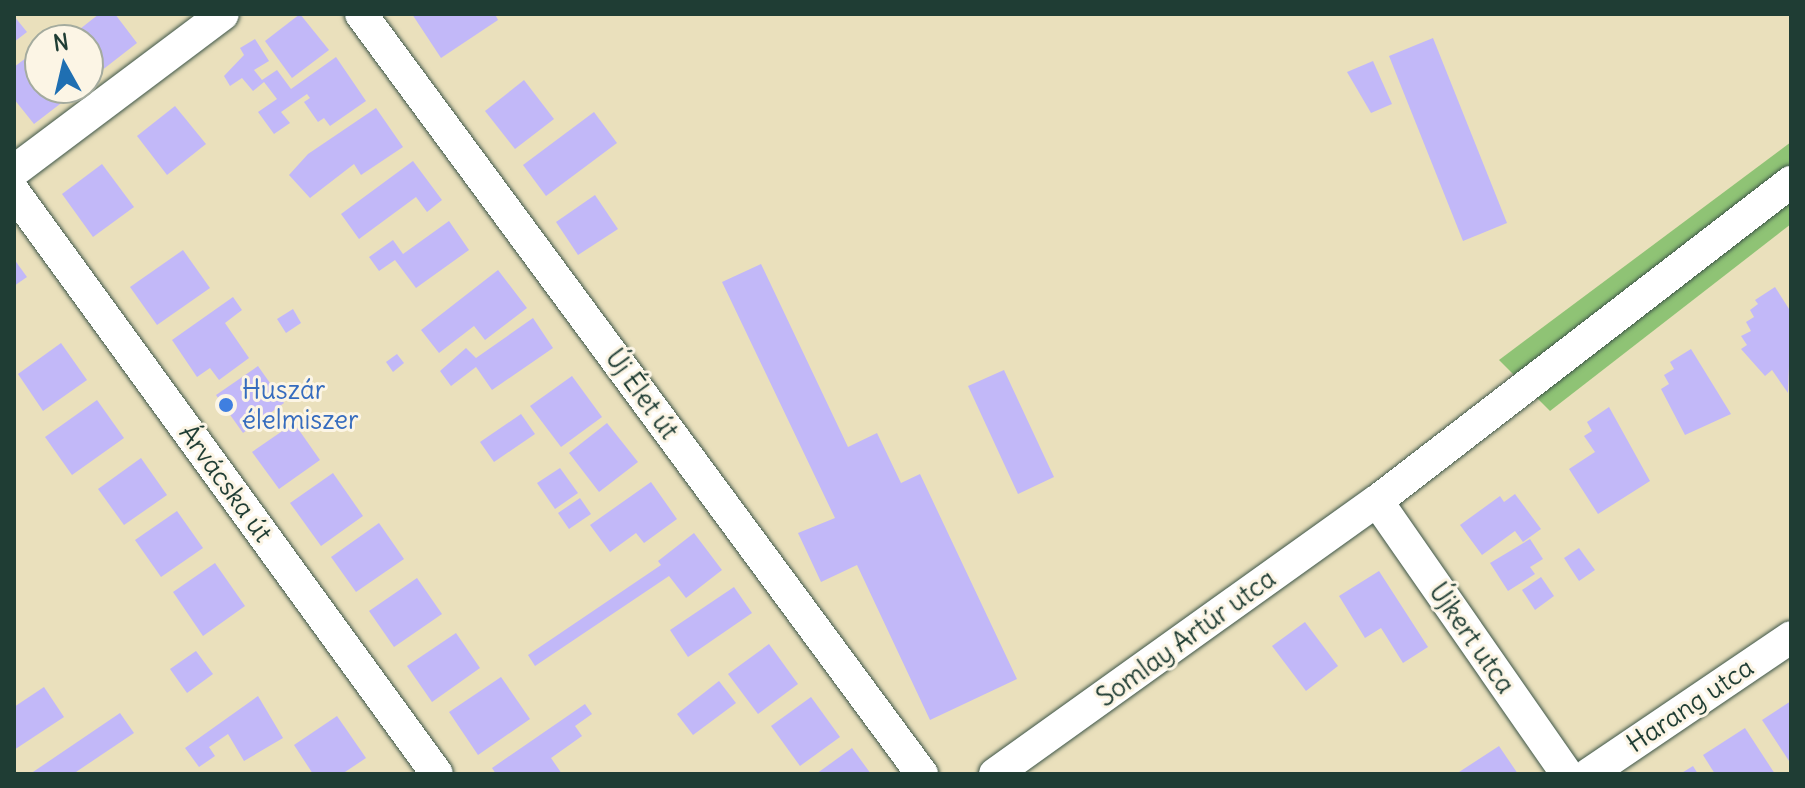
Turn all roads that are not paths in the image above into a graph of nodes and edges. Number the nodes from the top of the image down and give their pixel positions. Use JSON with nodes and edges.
{"nodes":[{"id":1,"x":223,"y":14,"type":"edge"},
{"id":2,"x":361,"y":14,"type":"edge"},
{"id":3,"x":14,"y":171,"type":"edge"},
{"id":4,"x":1791,"y":182,"type":"edge"},
{"id":5,"x":14,"y":192,"type":"edge"},
{"id":6,"x":1377,"y":501,"type":"junction"},
{"id":7,"x":1791,"y":637,"type":"edge"},
{"id":8,"x":437,"y":774,"type":"edge"},
{"id":9,"x":922,"y":774,"type":"edge"},
{"id":10,"x":995,"y":774,"type":"edge"},
{"id":11,"x":1567,"y":774,"type":"edge"},
{"id":12,"x":1589,"y":774,"type":"edge"}],
"edges":[{"from":1,"to":3,"type":"street"},
{"from":2,"to":9,"type":"street","name":"Új Élet út"},
{"from":4,"to":6,"type":"street","name":"Somlay Artúr utca"},
{"from":5,"to":8,"type":"street","name":"Árvácska út"},
{"from":6,"to":10,"type":"street","name":"Somlay Artúr utca"},
{"from":6,"to":11,"type":"street","name":"Újkert utca"},
{"from":7,"to":12,"type":"street","name":"Harang utca"}]}
